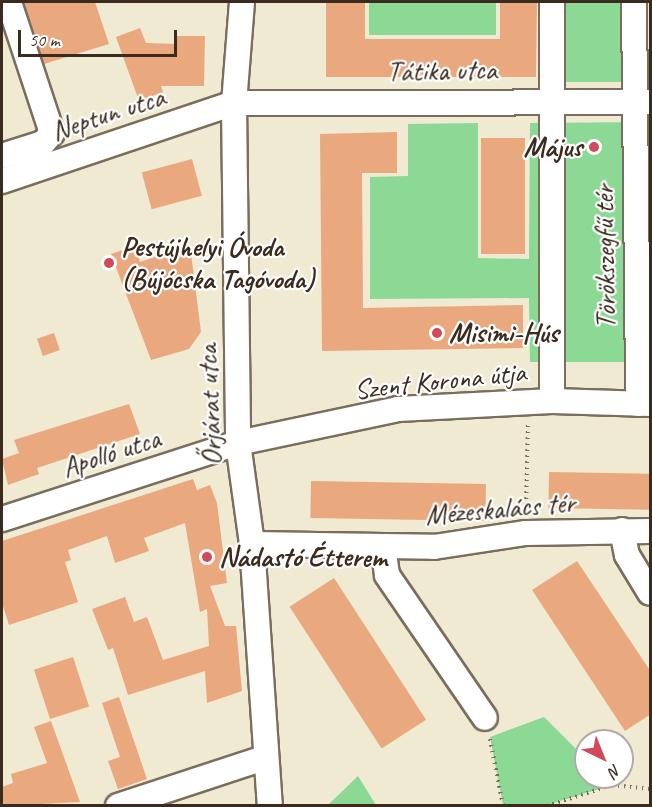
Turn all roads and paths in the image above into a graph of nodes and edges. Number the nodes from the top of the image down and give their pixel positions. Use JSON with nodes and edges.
{"nodes":[{"id":1,"x":9,"y":2,"type":"edge"},
{"id":2,"x":242,"y":2,"type":"edge"},
{"id":3,"x":552,"y":2,"type":"edge"},
{"id":4,"x":634,"y":2,"type":"edge"},
{"id":5,"x":554,"y":99,"type":"junction"},
{"id":6,"x":642,"y":102,"type":"edge"},
{"id":7,"x":234,"y":104,"type":"junction"},
{"id":8,"x":2,"y":156,"type":"edge"},
{"id":9,"x":2,"y":181,"type":"edge"},
{"id":10,"x":552,"y":400,"type":"junction"},
{"id":11,"x":528,"y":402,"type":"junction"},
{"id":12,"x":644,"y":404,"type":"edge"},
{"id":13,"x":238,"y":443,"type":"junction"},
{"id":14,"x":2,"y":519,"type":"edge"},
{"id":15,"x":622,"y":530,"type":"junction"},
{"id":16,"x":651,"y":531,"type":"edge"},
{"id":17,"x":526,"y":533,"type":"junction"},
{"id":18,"x":252,"y":544,"type":"junction"},
{"id":19,"x":383,"y":546,"type":"junction"},
{"id":20,"x":651,"y":593,"type":"edge"},
{"id":21,"x":485,"y":718,"type":"joint"},
{"id":22,"x":264,"y":758,"type":"junction"},
{"id":23,"x":651,"y":789,"type":"edge"},
{"id":24,"x":118,"y":806,"type":"edge"},
{"id":25,"x":270,"y":806,"type":"edge"},
{"id":26,"x":503,"y":806,"type":"edge"},
{"id":27,"x":547,"y":806,"type":"edge"}],
"edges":[{"from":1,"to":8,"type":"street"},
{"from":2,"to":7,"type":"street","name":"Őrjárat utca"},
{"from":3,"to":5,"type":"street","name":"Törökszegfű tér"},
{"from":4,"to":6,"type":"street","name":"Törökszegfű tér"},
{"from":5,"to":6,"type":"street","name":"Tátika utca"},
{"from":5,"to":7,"type":"street","name":"Tátika utca"},
{"from":5,"to":10,"type":"street","name":"Törökszegfű tér"},
{"from":6,"to":12,"type":"street","name":"Törökszegfű tér"},
{"from":7,"to":9,"type":"street","name":"Neptun utca"},
{"from":7,"to":13,"type":"street","name":"Őrjárat utca"},
{"from":10,"to":11,"type":"street","name":"Szent Korona útja"},
{"from":10,"to":12,"type":"street","name":"Szent Korona útja"},
{"from":11,"to":13,"type":"street","name":"Szent Korona útja"},
{"from":11,"to":17,"type":"path"},
{"from":13,"to":14,"type":"street","name":"Apolló utca"},
{"from":13,"to":18,"type":"street","name":"Őrjárat utca"},
{"from":15,"to":16,"type":"street","name":"Mézeskalács tér"},
{"from":15,"to":17,"type":"street","name":"Mézeskalács tér"},
{"from":15,"to":20,"type":"street"},
{"from":17,"to":19,"type":"street","name":"Mézeskalács tér"},
{"from":18,"to":19,"type":"street","name":"Mézeskalács tér"},
{"from":18,"to":22,"type":"street","name":"Őrjárat utca"},
{"from":19,"to":21,"type":"street"},
{"from":21,"to":26,"type":"path"},
{"from":22,"to":24,"type":"street"},
{"from":22,"to":25,"type":"street","name":"Őrjárat utca"},
{"from":23,"to":27,"type":"path"}]}
